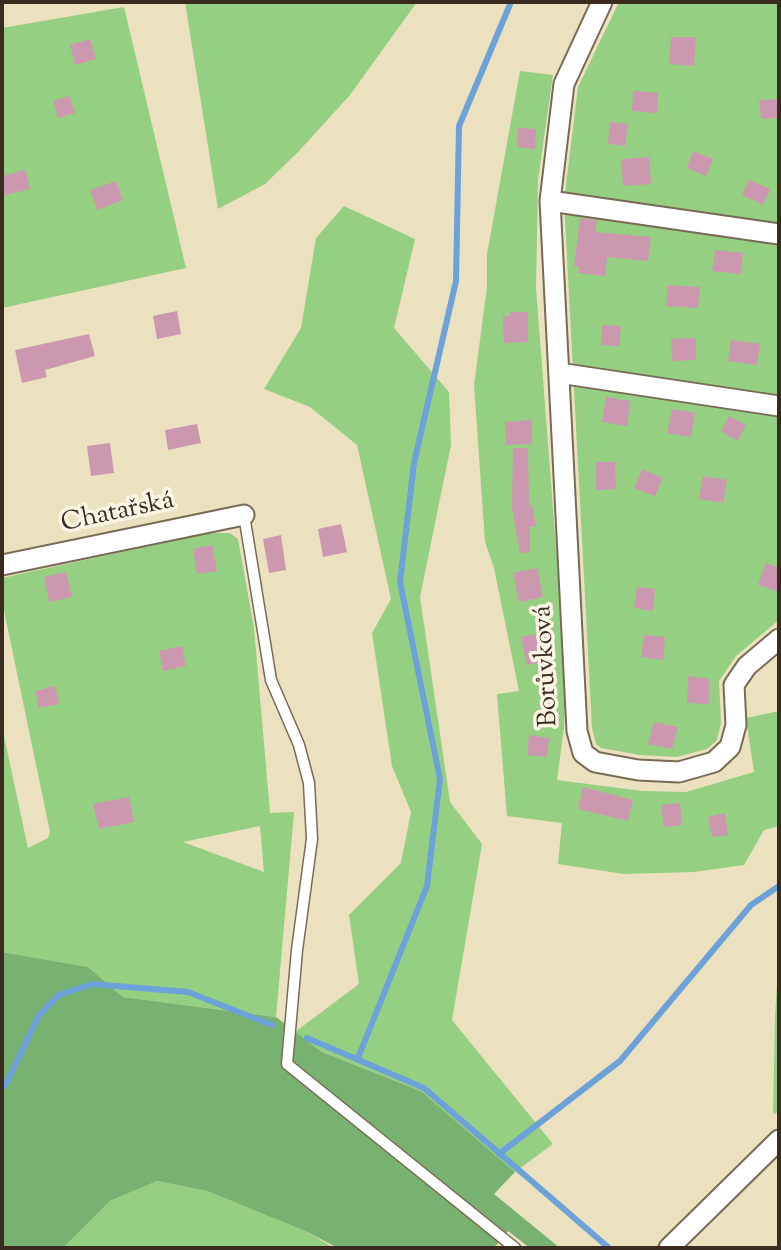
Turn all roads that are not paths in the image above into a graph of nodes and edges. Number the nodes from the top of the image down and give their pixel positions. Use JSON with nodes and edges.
{"nodes":[{"id":1,"x":602,"y":2,"type":"edge"},
{"id":2,"x":550,"y":201,"type":"junction"},
{"id":3,"x":779,"y":234,"type":"edge"},
{"id":4,"x":559,"y":373,"type":"junction"},
{"id":5,"x":779,"y":406,"type":"edge"},
{"id":6,"x":244,"y":515,"type":"joint"},
{"id":7,"x":2,"y":565,"type":"edge"},
{"id":8,"x":779,"y":639,"type":"edge"},
{"id":9,"x":779,"y":1140,"type":"edge"},
{"id":10,"x":515,"y":1248,"type":"edge"},
{"id":11,"x":669,"y":1248,"type":"edge"}],
"edges":[{"from":1,"to":2,"type":"street","name":"Borůvková"},
{"from":2,"to":3,"type":"street"},
{"from":2,"to":4,"type":"street","name":"Borůvková"},
{"from":4,"to":5,"type":"street"},
{"from":4,"to":8,"type":"street","name":"Borůvková"},
{"from":6,"to":7,"type":"street","name":"Chatařská"},
{"from":6,"to":10,"type":"lane"},
{"from":9,"to":11,"type":"street"}]}
